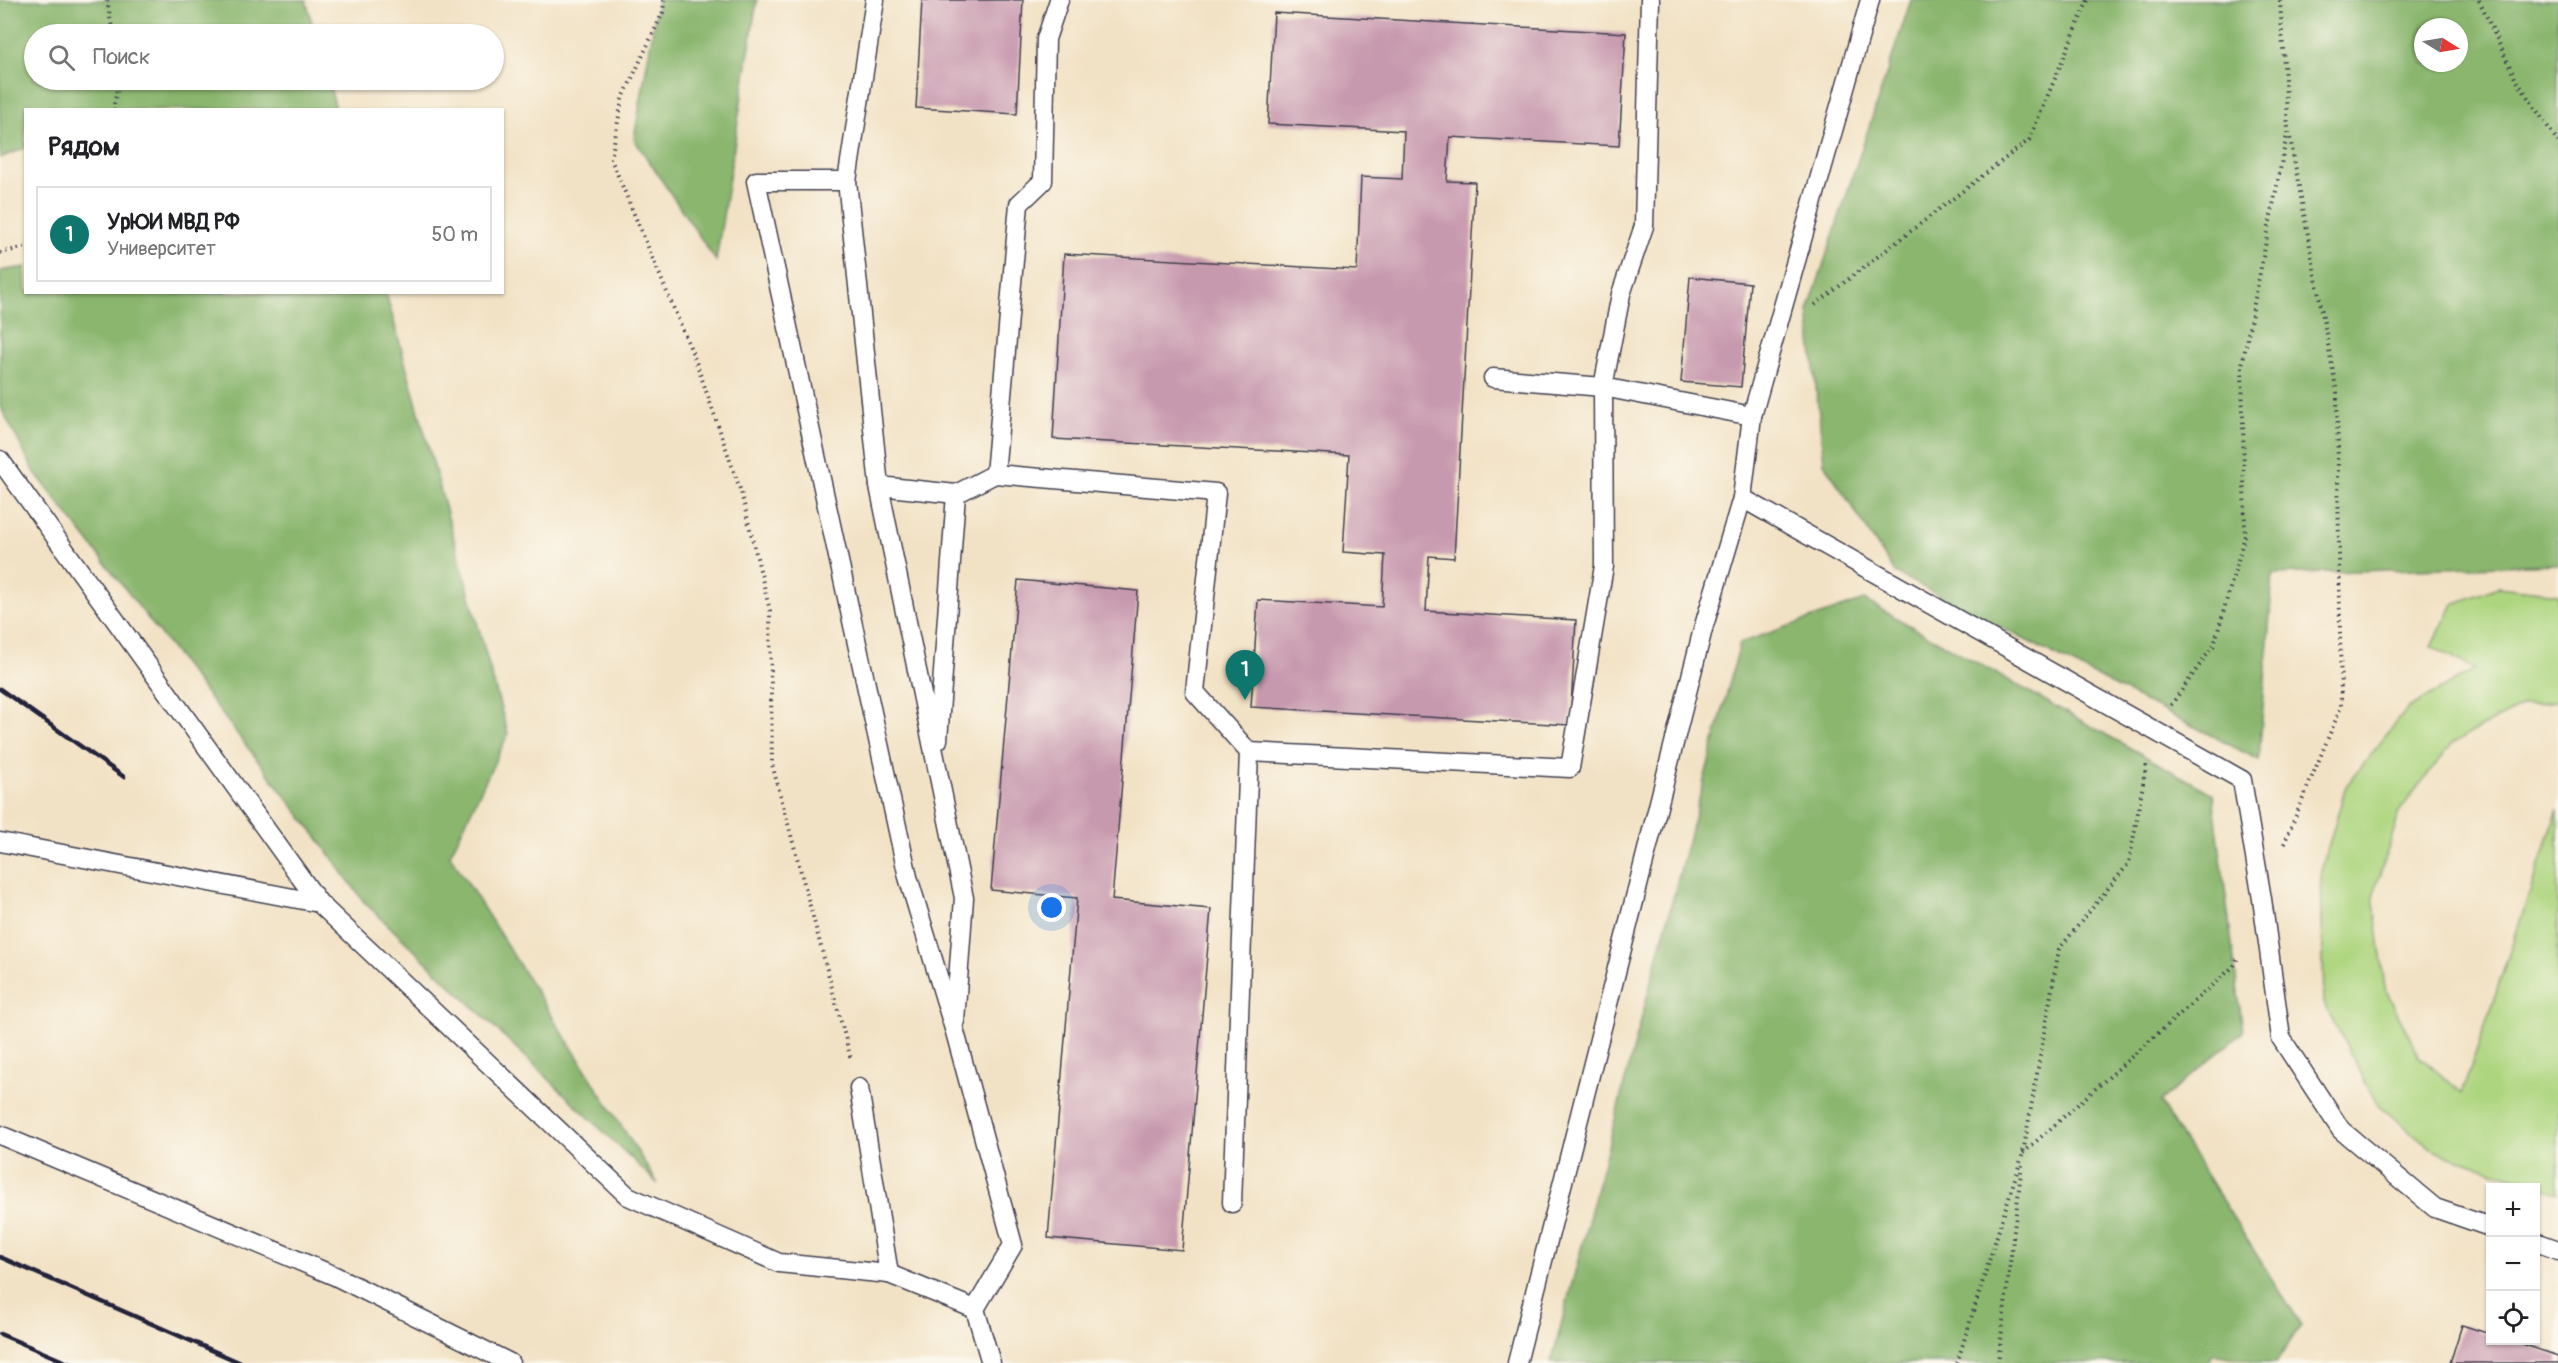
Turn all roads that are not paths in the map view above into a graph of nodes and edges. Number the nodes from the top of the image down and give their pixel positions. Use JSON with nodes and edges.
{"nodes":[{"id":1,"x":875,"y":0,"type":"edge"},
{"id":2,"x":1059,"y":0,"type":"edge"},
{"id":3,"x":1650,"y":0,"type":"edge"},
{"id":4,"x":1870,"y":0,"type":"edge"},
{"id":5,"x":847,"y":181,"type":"junction"},
{"id":6,"x":1493,"y":378,"type":"dead end"},
{"id":7,"x":1603,"y":387,"type":"junction"},
{"id":8,"x":1752,"y":416,"type":"junction"},
{"id":9,"x":0,"y":460,"type":"edge"},
{"id":10,"x":995,"y":474,"type":"junction"},
{"id":11,"x":879,"y":486,"type":"junction"},
{"id":12,"x":956,"y":494,"type":"junction"},
{"id":13,"x":1742,"y":498,"type":"junction"},
{"id":14,"x":1249,"y":752,"type":"junction"},
{"id":15,"x":936,"y":763,"type":"junction"},
{"id":16,"x":0,"y":842,"type":"edge"},
{"id":17,"x":319,"y":903,"type":"junction"},
{"id":18,"x":955,"y":1032,"type":"junction"},
{"id":19,"x":859,"y":1088,"type":"road end"},
{"id":20,"x":0,"y":1135,"type":"edge"},
{"id":21,"x":1232,"y":1203,"type":"dead end"},
{"id":22,"x":2486,"y":1226,"type":"edge"},
{"id":23,"x":2540,"y":1244,"type":"edge"},
{"id":24,"x":2558,"y":1250,"type":"edge"},
{"id":25,"x":889,"y":1274,"type":"junction"},
{"id":26,"x":975,"y":1309,"type":"junction"},
{"id":27,"x":510,"y":1363,"type":"edge"},
{"id":28,"x":991,"y":1363,"type":"edge"},
{"id":29,"x":1517,"y":1363,"type":"edge"}],
"edges":[{"from":1,"to":5,"type":"lane"},
{"from":2,"to":10,"type":"lane"},
{"from":3,"to":7,"type":"lane"},
{"from":4,"to":8,"type":"lane"},
{"from":5,"to":11,"type":"lane"},
{"from":5,"to":18,"type":"lane"},
{"from":6,"to":7,"type":"lane"},
{"from":7,"to":8,"type":"lane"},
{"from":7,"to":14,"type":"lane"},
{"from":8,"to":13,"type":"lane"},
{"from":9,"to":17,"type":"lane"},
{"from":10,"to":12,"type":"lane"},
{"from":10,"to":14,"type":"lane"},
{"from":11,"to":12,"type":"lane"},
{"from":11,"to":15,"type":"lane"},
{"from":12,"to":15,"type":"lane"},
{"from":13,"to":22,"type":"lane"},
{"from":13,"to":29,"type":"lane"},
{"from":14,"to":21,"type":"lane"},
{"from":15,"to":18,"type":"lane"},
{"from":16,"to":17,"type":"lane"},
{"from":17,"to":25,"type":"lane"},
{"from":18,"to":26,"type":"lane"},
{"from":19,"to":25,"type":"lane"},
{"from":20,"to":27,"type":"lane"},
{"from":23,"to":24,"type":"lane"},
{"from":25,"to":26,"type":"lane"},
{"from":26,"to":28,"type":"lane"}]}
